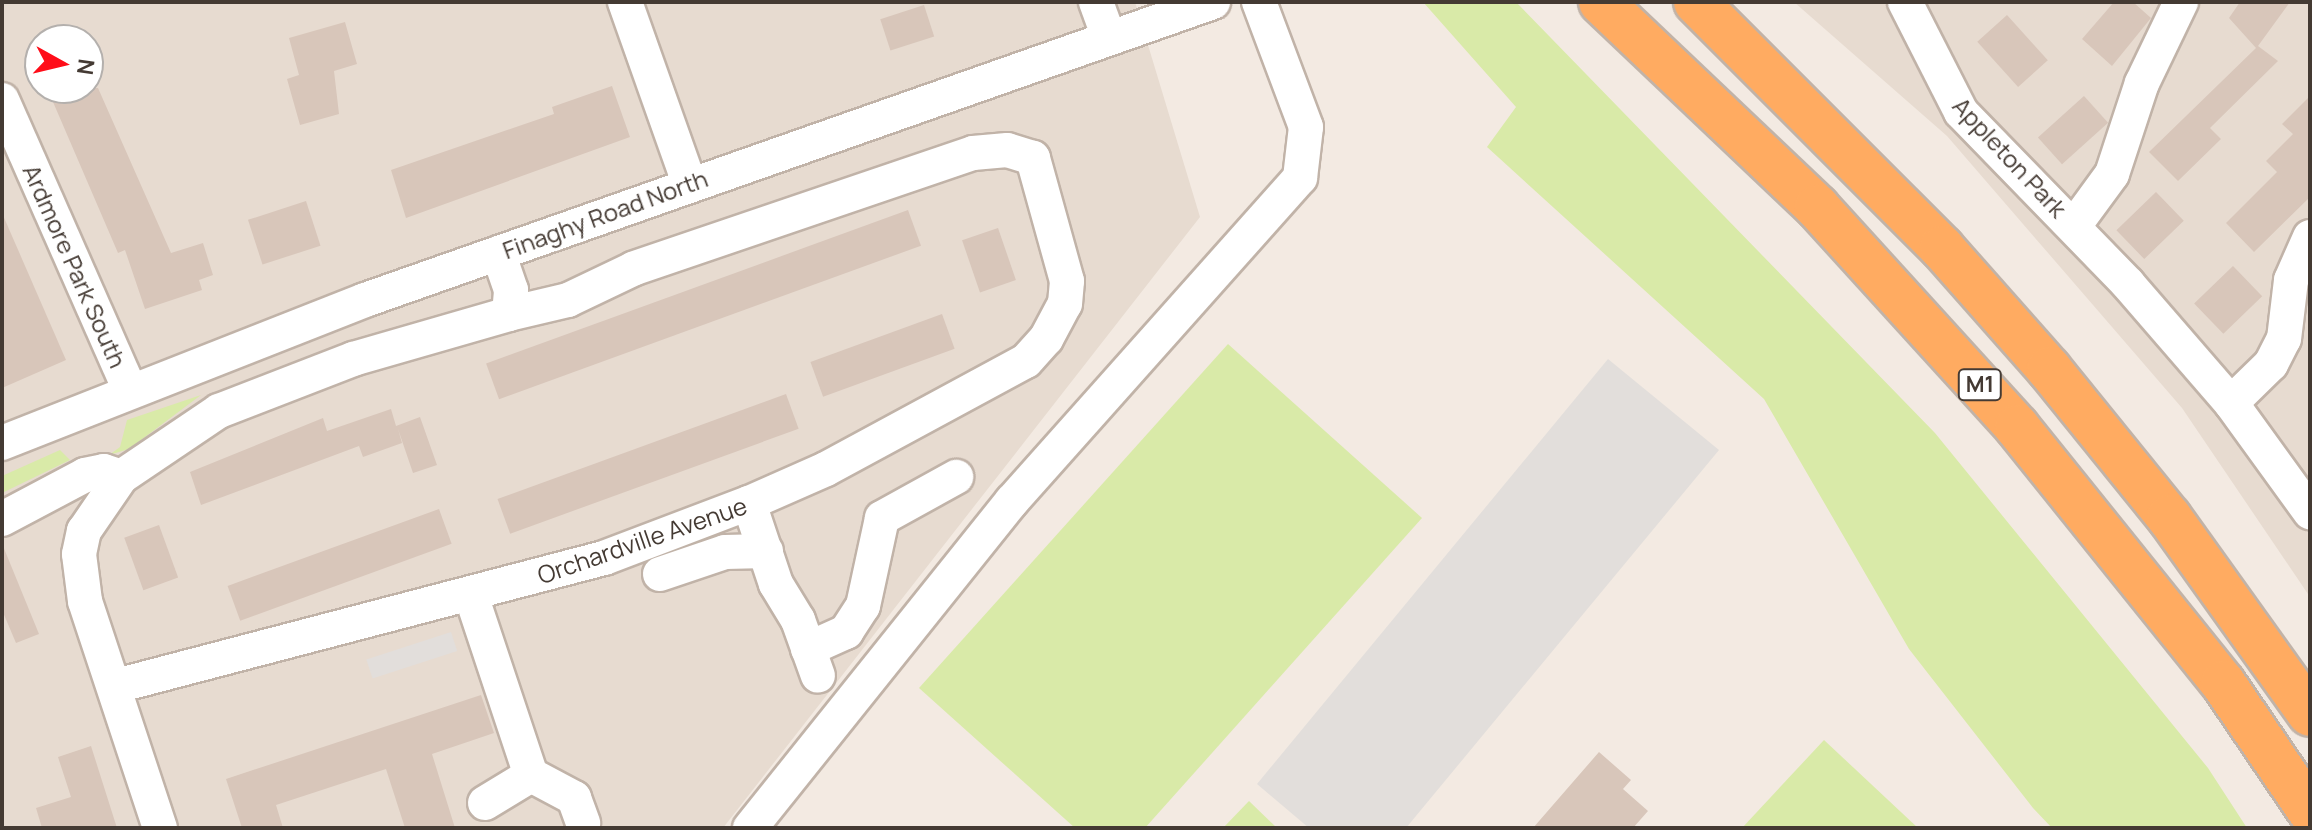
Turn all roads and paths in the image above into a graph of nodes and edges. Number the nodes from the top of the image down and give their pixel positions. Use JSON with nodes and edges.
{"nodes":[{"id":1,"x":625,"y":2,"type":"edge"},
{"id":2,"x":1096,"y":2,"type":"edge"},
{"id":3,"x":1213,"y":2,"type":"edge"},
{"id":4,"x":1259,"y":2,"type":"edge"},
{"id":5,"x":1601,"y":2,"type":"edge"},
{"id":6,"x":1696,"y":2,"type":"edge"},
{"id":7,"x":1905,"y":2,"type":"edge"},
{"id":8,"x":2181,"y":2,"type":"edge"},
{"id":9,"x":1109,"y":38,"type":"junction"},
{"id":10,"x":2,"y":100,"type":"edge"},
{"id":11,"x":689,"y":183,"type":"junction"},
{"id":12,"x":2074,"y":226,"type":"junction"},
{"id":13,"x":2310,"y":237,"type":"edge"},
{"id":14,"x":498,"y":253,"type":"junction"},
{"id":15,"x":509,"y":314,"type":"junction"},
{"id":16,"x":129,"y":388,"type":"junction"},
{"id":17,"x":2231,"y":403,"type":"junction"},
{"id":18,"x":2,"y":443,"type":"edge"},
{"id":19,"x":121,"y":477,"type":"junction"},
{"id":20,"x":956,"y":477,"type":"dead end"},
{"id":21,"x":749,"y":503,"type":"junction"},
{"id":22,"x":2310,"y":512,"type":"edge"},
{"id":23,"x":2,"y":519,"type":"edge"},
{"id":24,"x":766,"y":551,"type":"junction"},
{"id":25,"x":660,"y":574,"type":"dead end"},
{"id":26,"x":471,"y":595,"type":"junction"},
{"id":27,"x":116,"y":686,"type":"junction"},
{"id":28,"x":2310,"y":714,"type":"edge"},
{"id":29,"x":531,"y":775,"type":"junction"},
{"id":30,"x":485,"y":803,"type":"dead end"},
{"id":31,"x":2310,"y":811,"type":"edge"},
{"id":32,"x":583,"y":823,"type":"dead end"},
{"id":33,"x":160,"y":828,"type":"edge"},
{"id":34,"x":750,"y":828,"type":"edge"}],
"edges":[{"from":1,"to":11,"type":"street"},
{"from":2,"to":9,"type":"street"},
{"from":3,"to":9,"type":"street","name":"Finaghy Road North"},
{"from":4,"to":34,"type":"street"},
{"from":5,"to":31,"type":"highway","number":"M1"},
{"from":6,"to":28,"type":"highway","number":"M1"},
{"from":7,"to":12,"type":"street","name":"Appleton Park"},
{"from":8,"to":12,"type":"street","name":"Appleton Park"},
{"from":9,"to":11,"type":"street","name":"Finaghy Road North"},
{"from":10,"to":16,"type":"street","name":"Ardmore Park South"},
{"from":11,"to":14,"type":"street","name":"Finaghy Road North"},
{"from":12,"to":17,"type":"street","name":"Appleton Park"},
{"from":13,"to":17,"type":"street"},
{"from":14,"to":15,"type":"street"},
{"from":14,"to":16,"type":"street","name":"Finaghy Road North"},
{"from":15,"to":19,"type":"street","name":"Orchardville Avenue"},
{"from":15,"to":21,"type":"street","name":"Orchardville Avenue"},
{"from":16,"to":18,"type":"street","name":"Finaghy Road North"},
{"from":17,"to":22,"type":"street","name":"Appleton Park"},
{"from":19,"to":23,"type":"street"},
{"from":19,"to":27,"type":"street","name":"Orchardville Avenue"},
{"from":20,"to":24,"type":"street"},
{"from":21,"to":24,"type":"street"},
{"from":21,"to":26,"type":"street","name":"Orchardville Avenue"},
{"from":24,"to":25,"type":"street"},
{"from":26,"to":27,"type":"street","name":"Orchardville Avenue"},
{"from":26,"to":29,"type":"street"},
{"from":27,"to":33,"type":"street"},
{"from":29,"to":30,"type":"street"},
{"from":29,"to":32,"type":"street"}]}
